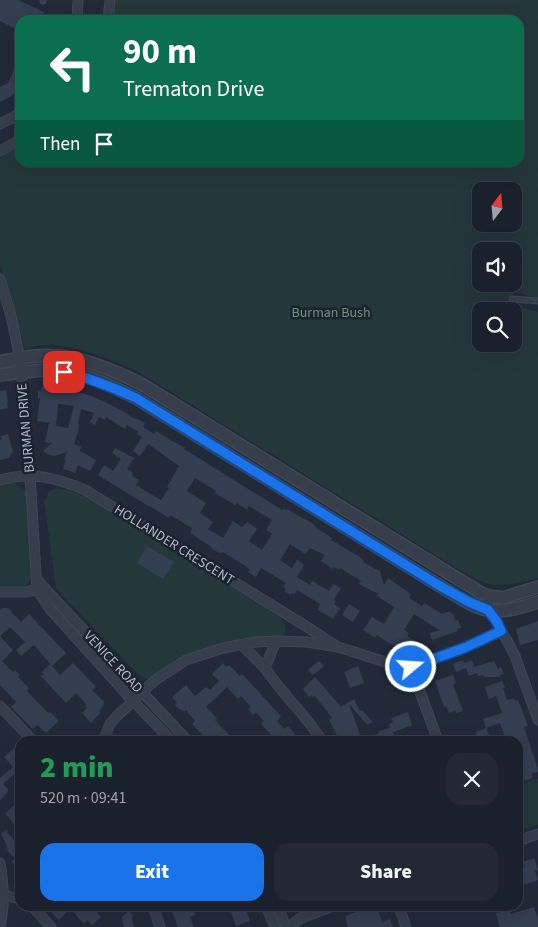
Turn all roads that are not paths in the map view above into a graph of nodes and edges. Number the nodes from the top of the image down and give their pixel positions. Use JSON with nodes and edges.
{"nodes":[{"id":1,"x":78,"y":0,"type":"edge"},
{"id":2,"x":110,"y":0,"type":"edge"},
{"id":3,"x":77,"y":15,"type":"edge"},
{"id":4,"x":108,"y":15,"type":"edge"},
{"id":5,"x":15,"y":116,"type":"edge"},
{"id":6,"x":0,"y":124,"type":"edge"},
{"id":7,"x":15,"y":143,"type":"edge"},
{"id":8,"x":0,"y":152,"type":"edge"},
{"id":9,"x":0,"y":279,"type":"edge"},
{"id":10,"x":512,"y":299,"type":"dead end"},
{"id":11,"x":538,"y":301,"type":"edge"},
{"id":12,"x":20,"y":358,"type":"junction"},
{"id":13,"x":0,"y":362,"type":"edge"},
{"id":14,"x":21,"y":372,"type":"junction"},
{"id":15,"x":0,"y":375,"type":"edge"},
{"id":16,"x":142,"y":385,"type":"junction"},
{"id":17,"x":136,"y":398,"type":"junction"},
{"id":18,"x":226,"y":436,"type":"junction"},
{"id":19,"x":218,"y":448,"type":"junction"},
{"id":20,"x":30,"y":475,"type":"junction"},
{"id":21,"x":295,"y":478,"type":"junction"},
{"id":22,"x":0,"y":480,"type":"edge"},
{"id":23,"x":286,"y":490,"type":"junction"},
{"id":24,"x":348,"y":512,"type":"junction"},
{"id":25,"x":340,"y":523,"type":"junction"},
{"id":26,"x":422,"y":558,"type":"junction"},
{"id":27,"x":415,"y":570,"type":"junction"},
{"id":28,"x":538,"y":587,"type":"edge"},
{"id":29,"x":40,"y":589,"type":"junction"},
{"id":30,"x":0,"y":592,"type":"edge"},
{"id":31,"x":488,"y":596,"type":"junction"},
{"id":32,"x":503,"y":598,"type":"junction"},
{"id":33,"x":538,"y":602,"type":"edge"},
{"id":34,"x":488,"y":610,"type":"junction"},
{"id":35,"x":503,"y":611,"type":"junction"},
{"id":36,"x":499,"y":627,"type":"junction"},
{"id":37,"x":86,"y":633,"type":"junction"},
{"id":38,"x":77,"y":640,"type":"junction"},
{"id":39,"x":276,"y":640,"type":"junction"},
{"id":40,"x":242,"y":645,"type":"junction"},
{"id":41,"x":338,"y":647,"type":"junction"},
{"id":42,"x":411,"y":667,"type":"junction"},
{"id":43,"x":264,"y":668,"type":"junction"},
{"id":44,"x":142,"y":693,"type":"junction"},
{"id":45,"x":133,"y":701,"type":"junction"},
{"id":46,"x":0,"y":706,"type":"edge"},
{"id":47,"x":538,"y":719,"type":"edge"},
{"id":48,"x":28,"y":736,"type":"edge"},
{"id":49,"x":105,"y":736,"type":"edge"},
{"id":50,"x":167,"y":736,"type":"edge"},
{"id":51,"x":183,"y":736,"type":"edge"},
{"id":52,"x":319,"y":736,"type":"edge"},
{"id":53,"x":436,"y":736,"type":"edge"},
{"id":54,"x":538,"y":834,"type":"edge"},
{"id":55,"x":523,"y":839,"type":"edge"},
{"id":56,"x":0,"y":863,"type":"edge"},
{"id":57,"x":4,"y":895,"type":"junction"},
{"id":58,"x":15,"y":898,"type":"edge"},
{"id":59,"x":37,"y":911,"type":"edge"},
{"id":60,"x":155,"y":911,"type":"edge"},
{"id":61,"x":268,"y":911,"type":"edge"},
{"id":62,"x":279,"y":911,"type":"edge"},
{"id":63,"x":320,"y":911,"type":"edge"},
{"id":64,"x":401,"y":911,"type":"edge"},
{"id":65,"x":0,"y":926,"type":"edge"},
{"id":66,"x":51,"y":927,"type":"edge"},
{"id":67,"x":160,"y":927,"type":"edge"},
{"id":68,"x":275,"y":927,"type":"edge"},
{"id":69,"x":287,"y":927,"type":"edge"},
{"id":70,"x":406,"y":927,"type":"edge"}],
"edges":[{"from":1,"to":3,"type":"street"},
{"from":2,"to":4,"type":"street"},
{"from":5,"to":6,"type":"street"},
{"from":7,"to":8,"type":"street"},
{"from":9,"to":12,"type":"street","name":"BURMAN DRIVE"},
{"from":10,"to":11,"type":"lane"},
{"from":12,"to":13,"type":"street"},
{"from":12,"to":14,"type":"street","name":"BURMAN DRIVE"},
{"from":12,"to":16,"type":"street"},
{"from":14,"to":15,"type":"street"},
{"from":14,"to":17,"type":"street"},
{"from":14,"to":20,"type":"street","name":"BURMAN DRIVE"},
{"from":16,"to":17,"type":"street"},
{"from":16,"to":18,"type":"street"},
{"from":17,"to":19,"type":"street"},
{"from":18,"to":19,"type":"street"},
{"from":18,"to":21,"type":"street"},
{"from":19,"to":23,"type":"street"},
{"from":20,"to":22,"type":"street","name":"HOLLANDER CRESCENT"},
{"from":20,"to":29,"type":"street","name":"BURMAN DRIVE"},
{"from":20,"to":41,"type":"street","name":"HOLLANDER CRESCENT"},
{"from":21,"to":23,"type":"street"},
{"from":21,"to":24,"type":"street"},
{"from":23,"to":25,"type":"street"},
{"from":24,"to":25,"type":"street"},
{"from":24,"to":26,"type":"street"},
{"from":25,"to":27,"type":"street"},
{"from":26,"to":27,"type":"street"},
{"from":26,"to":31,"type":"street"},
{"from":27,"to":34,"type":"street"},
{"from":28,"to":32,"type":"street"},
{"from":29,"to":30,"type":"street"},
{"from":29,"to":37,"type":"street","name":"VENICE ROAD"},
{"from":29,"to":38,"type":"street","name":"VENICE ROAD"},
{"from":31,"to":32,"type":"street"},
{"from":31,"to":34,"type":"street"},
{"from":32,"to":35,"type":"street"},
{"from":33,"to":35,"type":"street"},
{"from":34,"to":35,"type":"street"},
{"from":34,"to":36,"type":"street"},
{"from":35,"to":36,"type":"street"},
{"from":36,"to":42,"type":"street"},
{"from":36,"to":47,"type":"street"},
{"from":37,"to":38,"type":"street"},
{"from":37,"to":44,"type":"street","name":"VENICE ROAD"},
{"from":38,"to":45,"type":"street","name":"VENICE ROAD"},
{"from":39,"to":40,"type":"street","name":"HOLLANDER CRESCENT"},
{"from":39,"to":41,"type":"street","name":"HOLLANDER CRESCENT"},
{"from":39,"to":43,"type":"street"},
{"from":40,"to":43,"type":"street"},
{"from":40,"to":44,"type":"street","name":"HOLLANDER CRESCENT"},
{"from":41,"to":42,"type":"street","name":"HOLLANDER CRESCENT"},
{"from":42,"to":53,"type":"street"},
{"from":43,"to":52,"type":"street"},
{"from":44,"to":45,"type":"street","name":"HOLLANDER CRESCENT"},
{"from":44,"to":51,"type":"street","name":"VENICE ROAD"},
{"from":45,"to":49,"type":"street","name":"HOLLANDER CRESCENT"},
{"from":45,"to":50,"type":"street","name":"VENICE ROAD"},
{"from":46,"to":48,"type":"street"},
{"from":54,"to":55,"type":"street"},
{"from":56,"to":57,"type":"street"},
{"from":57,"to":58,"type":"street"},
{"from":57,"to":65,"type":"street"},
{"from":59,"to":66,"type":"street"},
{"from":60,"to":67,"type":"street"},
{"from":61,"to":68,"type":"street"},
{"from":62,"to":69,"type":"street"},
{"from":63,"to":69,"type":"street"},
{"from":64,"to":70,"type":"street"}]}
